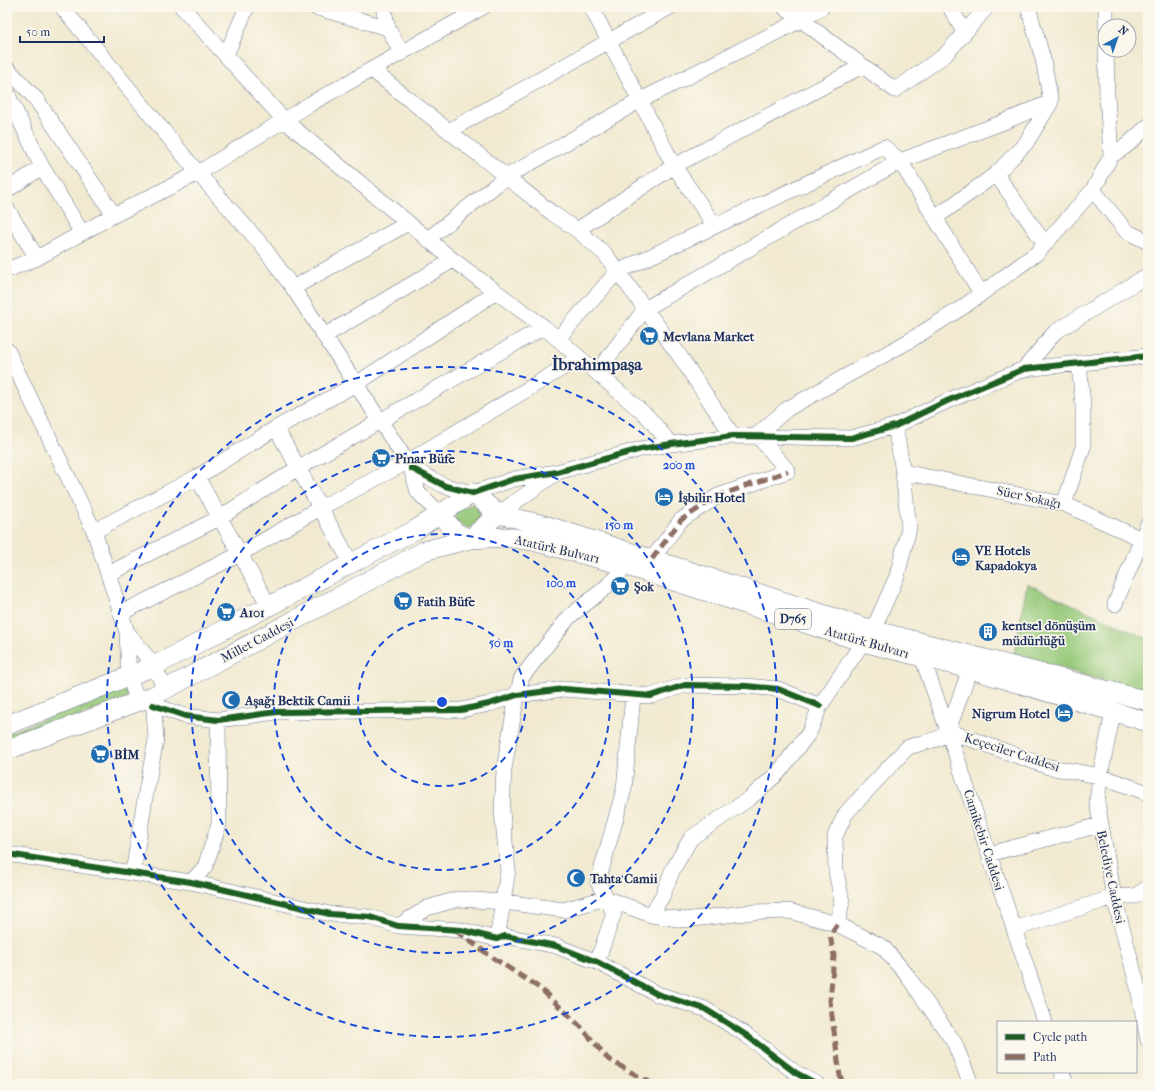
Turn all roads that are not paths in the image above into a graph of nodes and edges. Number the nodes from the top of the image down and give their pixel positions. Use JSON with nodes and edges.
{"nodes":[{"id":1,"x":62,"y":7,"type":"edge"},
{"id":2,"x":182,"y":7,"type":"edge"},
{"id":3,"x":247,"y":7,"type":"edge"},
{"id":4,"x":314,"y":7,"type":"edge"},
{"id":5,"x":383,"y":7,"type":"edge"},
{"id":6,"x":483,"y":7,"type":"edge"},
{"id":7,"x":591,"y":7,"type":"edge"},
{"id":8,"x":670,"y":7,"type":"edge"},
{"id":9,"x":784,"y":7,"type":"edge"},
{"id":10,"x":822,"y":7,"type":"edge"},
{"id":11,"x":950,"y":7,"type":"edge"},
{"id":12,"x":987,"y":7,"type":"edge"},
{"id":13,"x":1028,"y":7,"type":"edge"},
{"id":14,"x":1106,"y":7,"type":"edge"},
{"id":15,"x":1106,"y":18,"type":"edge"},
{"id":16,"x":801,"y":20,"type":"junction"},
{"id":17,"x":388,"y":28,"type":"junction"},
{"id":18,"x":964,"y":32,"type":"junction"},
{"id":19,"x":609,"y":42,"type":"junction"},
{"id":20,"x":401,"y":52,"type":"junction"},
{"id":21,"x":226,"y":55,"type":"junction"},
{"id":22,"x":1106,"y":58,"type":"edge"},
{"id":23,"x":862,"y":66,"type":"junction"},
{"id":24,"x":7,"y":68,"type":"edge"},
{"id":25,"x":372,"y":70,"type":"junction"},
{"id":26,"x":7,"y":93,"type":"edge"},
{"id":27,"x":639,"y":101,"type":"junction"},
{"id":28,"x":1051,"y":102,"type":"junction"},
{"id":29,"x":284,"y":120,"type":"junction"},
{"id":30,"x":12,"y":122,"type":"edge"},
{"id":31,"x":1148,"y":126,"type":"edge"},
{"id":32,"x":450,"y":130,"type":"junction"},
{"id":33,"x":1112,"y":156,"type":"junction"},
{"id":34,"x":900,"y":161,"type":"junction"},
{"id":35,"x":674,"y":166,"type":"junction"},
{"id":36,"x":42,"y":167,"type":"junction"},
{"id":37,"x":198,"y":173,"type":"junction"},
{"id":38,"x":996,"y":174,"type":"junction"},
{"id":39,"x":506,"y":176,"type":"junction"},
{"id":40,"x":7,"y":190,"type":"edge"},
{"id":41,"x":1093,"y":190,"type":"junction"},
{"id":42,"x":7,"y":209,"type":"edge"},
{"id":43,"x":114,"y":215,"type":"junction"},
{"id":44,"x":935,"y":218,"type":"junction"},
{"id":45,"x":408,"y":223,"type":"junction"},
{"id":46,"x":715,"y":226,"type":"junction"},
{"id":47,"x":577,"y":230,"type":"junction"},
{"id":48,"x":82,"y":233,"type":"junction"},
{"id":49,"x":428,"y":240,"type":"junction"},
{"id":50,"x":1148,"y":242,"type":"edge"},
{"id":51,"x":1044,"y":244,"type":"junction"},
{"id":52,"x":37,"y":258,"type":"junction"},
{"id":53,"x":453,"y":260,"type":"junction"},
{"id":54,"x":7,"y":270,"type":"edge"},
{"id":55,"x":618,"y":272,"type":"junction"},
{"id":56,"x":1148,"y":275,"type":"edge"},
{"id":57,"x":293,"y":288,"type":"junction"},
{"id":58,"x":496,"y":292,"type":"junction"},
{"id":59,"x":981,"y":293,"type":"junction"},
{"id":60,"x":645,"y":309,"type":"junction"},
{"id":61,"x":544,"y":327,"type":"junction"},
{"id":62,"x":324,"y":336,"type":"junction"},
{"id":63,"x":558,"y":339,"type":"junction"},
{"id":64,"x":7,"y":350,"type":"edge"},
{"id":65,"x":1148,"y":356,"type":"edge"},
{"id":66,"x":579,"y":358,"type":"junction"},
{"id":67,"x":1079,"y":364,"type":"junction"},
{"id":68,"x":1024,"y":369,"type":"junction"},
{"id":69,"x":597,"y":372,"type":"junction"},
{"id":70,"x":356,"y":384,"type":"junction"},
{"id":71,"x":380,"y":421,"type":"junction"},
{"id":72,"x":895,"y":426,"type":"junction"},
{"id":73,"x":276,"y":428,"type":"junction"},
{"id":74,"x":733,"y":436,"type":"junction"},
{"id":75,"x":757,"y":436,"type":"junction"},
{"id":76,"x":671,"y":444,"type":"junction"},
{"id":77,"x":409,"y":465,"type":"junction"},
{"id":78,"x":298,"y":468,"type":"junction"},
{"id":79,"x":557,"y":472,"type":"junction"},
{"id":80,"x":903,"y":472,"type":"junction"},
{"id":81,"x":197,"y":477,"type":"junction"},
{"id":82,"x":473,"y":493,"type":"junction"},
{"id":83,"x":1064,"y":504,"type":"junction"},
{"id":84,"x":320,"y":508,"type":"junction"},
{"id":85,"x":498,"y":514,"type":"junction"},
{"id":86,"x":441,"y":515,"type":"junction"},
{"id":87,"x":219,"y":518,"type":"junction"},
{"id":88,"x":1148,"y":524,"type":"edge"},
{"id":89,"x":94,"y":531,"type":"junction"},
{"id":90,"x":470,"y":539,"type":"junction"},
{"id":91,"x":1145,"y":541,"type":"edge"},
{"id":92,"x":240,"y":554,"type":"junction"},
{"id":93,"x":652,"y":559,"type":"junction"},
{"id":94,"x":351,"y":563,"type":"junction"},
{"id":95,"x":627,"y":566,"type":"junction"},
{"id":96,"x":108,"y":574,"type":"junction"},
{"id":97,"x":1115,"y":604,"type":"dead end"},
{"id":98,"x":270,"y":606,"type":"junction"},
{"id":99,"x":121,"y":613,"type":"junction"},
{"id":100,"x":127,"y":632,"type":"junction"},
{"id":101,"x":868,"y":636,"type":"junction"},
{"id":102,"x":922,"y":657,"type":"junction"},
{"id":103,"x":154,"y":666,"type":"junction"},
{"id":104,"x":970,"y":669,"type":"junction"},
{"id":105,"x":129,"y":677,"type":"junction"},
{"id":106,"x":1118,"y":693,"type":"junction"},
{"id":107,"x":517,"y":695,"type":"junction"},
{"id":108,"x":633,"y":696,"type":"junction"},
{"id":109,"x":153,"y":698,"type":"junction"},
{"id":110,"x":1148,"y":701,"type":"edge"},
{"id":111,"x":820,"y":706,"type":"junction"},
{"id":112,"x":1113,"y":713,"type":"junction"},
{"id":113,"x":218,"y":720,"type":"junction"},
{"id":114,"x":1148,"y":722,"type":"edge"},
{"id":115,"x":7,"y":725,"type":"edge"},
{"id":116,"x":948,"y":731,"type":"junction"},
{"id":117,"x":7,"y":750,"type":"edge"},
{"id":118,"x":1100,"y":776,"type":"junction"},
{"id":119,"x":1148,"y":793,"type":"edge"},
{"id":120,"x":1100,"y":825,"type":"junction"},
{"id":121,"x":7,"y":854,"type":"edge"},
{"id":122,"x":989,"y":854,"type":"junction"},
{"id":123,"x":133,"y":872,"type":"junction"},
{"id":124,"x":191,"y":882,"type":"junction"},
{"id":125,"x":1148,"y":888,"type":"edge"},
{"id":126,"x":1114,"y":897,"type":"junction"},
{"id":127,"x":605,"y":898,"type":"junction"},
{"id":128,"x":504,"y":902,"type":"junction"},
{"id":129,"x":651,"y":916,"type":"junction"},
{"id":130,"x":837,"y":924,"type":"junction"},
{"id":131,"x":398,"y":926,"type":"junction"},
{"id":132,"x":1014,"y":929,"type":"junction"},
{"id":133,"x":497,"y":939,"type":"junction"},
{"id":134,"x":597,"y":962,"type":"junction"},
{"id":135,"x":1045,"y":1021,"type":"edge"},
{"id":136,"x":1143,"y":1036,"type":"edge"},
{"id":137,"x":793,"y":1078,"type":"edge"},
{"id":138,"x":817,"y":1084,"type":"edge"},
{"id":139,"x":970,"y":1084,"type":"edge"}],
"edges":[{"from":1,"to":37,"type":"street"},
{"from":2,"to":21,"type":"street"},
{"from":3,"to":21,"type":"street"},
{"from":4,"to":17,"type":"street"},
{"from":5,"to":17,"type":"street"},
{"from":6,"to":20,"type":"street"},
{"from":7,"to":19,"type":"street"},
{"from":8,"to":19,"type":"street"},
{"from":9,"to":16,"type":"street"},
{"from":10,"to":16,"type":"street"},
{"from":11,"to":18,"type":"street"},
{"from":12,"to":18,"type":"street"},
{"from":13,"to":28,"type":"street"},
{"from":14,"to":15,"type":"street"},
{"from":16,"to":23,"type":"street"},
{"from":16,"to":27,"type":"street"},
{"from":17,"to":20,"type":"street"},
{"from":18,"to":23,"type":"street"},
{"from":19,"to":27,"type":"street"},
{"from":19,"to":32,"type":"street"},
{"from":20,"to":25,"type":"street"},
{"from":21,"to":29,"type":"street"},
{"from":22,"to":33,"type":"street"},
{"from":23,"to":35,"type":"street"},
{"from":24,"to":43,"type":"street"},
{"from":25,"to":29,"type":"street"},
{"from":25,"to":32,"type":"street"},
{"from":26,"to":30,"type":"street"},
{"from":27,"to":35,"type":"street"},
{"from":27,"to":39,"type":"street"},
{"from":28,"to":34,"type":"street"},
{"from":28,"to":38,"type":"street"},
{"from":29,"to":37,"type":"street"},
{"from":29,"to":45,"type":"street"},
{"from":30,"to":36,"type":"street"},
{"from":31,"to":33,"type":"street"},
{"from":32,"to":39,"type":"street"},
{"from":33,"to":41,"type":"street"},
{"from":34,"to":44,"type":"street"},
{"from":34,"to":46,"type":"street"},
{"from":34,"to":60,"type":"street"},
{"from":35,"to":46,"type":"street"},
{"from":35,"to":47,"type":"street"},
{"from":36,"to":40,"type":"street"},
{"from":36,"to":48,"type":"street"},
{"from":37,"to":43,"type":"street"},
{"from":37,"to":57,"type":"street"},
{"from":38,"to":44,"type":"street"},
{"from":38,"to":51,"type":"street"},
{"from":39,"to":47,"type":"street"},
{"from":39,"to":49,"type":"street"},
{"from":41,"to":50,"type":"street"},
{"from":41,"to":51,"type":"street"},
{"from":42,"to":52,"type":"street"},
{"from":43,"to":48,"type":"street"},
{"from":44,"to":59,"type":"street"},
{"from":45,"to":49,"type":"street"},
{"from":45,"to":57,"type":"street"},
{"from":46,"to":55,"type":"street"},
{"from":47,"to":55,"type":"street"},
{"from":48,"to":52,"type":"street"},
{"from":49,"to":53,"type":"street"},
{"from":51,"to":59,"type":"street"},
{"from":52,"to":54,"type":"street"},
{"from":53,"to":58,"type":"street"},
{"from":53,"to":62,"type":"street"},
{"from":55,"to":60,"type":"street"},
{"from":55,"to":63,"type":"street"},
{"from":56,"to":68,"type":"street"},
{"from":57,"to":62,"type":"street"},
{"from":58,"to":61,"type":"street"},
{"from":58,"to":70,"type":"street"},
{"from":59,"to":75,"type":"street"},
{"from":60,"to":69,"type":"street"},
{"from":60,"to":74,"type":"street"},
{"from":61,"to":63,"type":"street"},
{"from":61,"to":71,"type":"street"},
{"from":62,"to":70,"type":"street"},
{"from":63,"to":66,"type":"street"},
{"from":64,"to":89,"type":"street"},
{"from":65,"to":67,"type":"street"},
{"from":66,"to":69,"type":"street"},
{"from":66,"to":77,"type":"street"},
{"from":67,"to":68,"type":"street"},
{"from":67,"to":83,"type":"street"},
{"from":68,"to":72,"type":"street"},
{"from":69,"to":76,"type":"street"},
{"from":70,"to":71,"type":"street"},
{"from":70,"to":73,"type":"street"},
{"from":71,"to":77,"type":"street"},
{"from":71,"to":78,"type":"street"},
{"from":72,"to":75,"type":"street"},
{"from":72,"to":80,"type":"street"},
{"from":73,"to":78,"type":"street"},
{"from":73,"to":81,"type":"street"},
{"from":74,"to":75,"type":"street"},
{"from":74,"to":76,"type":"street"},
{"from":75,"to":93,"type":"street"},
{"from":76,"to":79,"type":"street"},
{"from":77,"to":82,"type":"street"},
{"from":77,"to":84,"type":"street"},
{"from":77,"to":86,"type":"street"},
{"from":78,"to":84,"type":"street"},
{"from":78,"to":87,"type":"street"},
{"from":79,"to":82,"type":"street"},
{"from":79,"to":85,"type":"street"},
{"from":80,"to":83,"type":"street","name":"Süer Sokağı"},
{"from":80,"to":101,"type":"street"},
{"from":81,"to":87,"type":"street"},
{"from":81,"to":89,"type":"street"},
{"from":82,"to":85,"type":"main road"},
{"from":82,"to":86,"type":"main road","name":"Millet Caddesi"},
{"from":83,"to":91,"type":"street","name":"Süer Sokağı"},
{"from":84,"to":92,"type":"street"},
{"from":84,"to":94,"type":"street"},
{"from":85,"to":90,"type":"main road","name":"Millet Caddesi"},
{"from":85,"to":93,"type":"main road","name":"Atatürk Bulvarı","number":"D765"},
{"from":86,"to":90,"type":"main road"},
{"from":86,"to":94,"type":"main road","name":"Millet Caddesi"},
{"from":87,"to":92,"type":"street"},
{"from":87,"to":96,"type":"street"},
{"from":88,"to":91,"type":"street"},
{"from":89,"to":96,"type":"street"},
{"from":90,"to":95,"type":"main road","name":"Atatürk Bulvarı","number":"D765"},
{"from":90,"to":109,"type":"main road","name":"Millet Caddesi"},
{"from":91,"to":97,"type":"street"},
{"from":92,"to":98,"type":"street"},
{"from":92,"to":99,"type":"street"},
{"from":93,"to":101,"type":"main road","name":"Atatürk Bulvarı","number":"D765"},
{"from":94,"to":98,"type":"main road","name":"Millet Caddesi"},
{"from":95,"to":101,"type":"main road","name":"Atatürk Bulvarı","number":"D765"},
{"from":95,"to":107,"type":"street"},
{"from":96,"to":99,"type":"street"},
{"from":98,"to":103,"type":"main road","name":"Millet Caddesi"},
{"from":99,"to":100,"type":"street"},
{"from":100,"to":103,"type":"street"},
{"from":100,"to":105,"type":"street"},
{"from":101,"to":102,"type":"main road","name":"Atatürk Bulvarı","number":"D765"},
{"from":101,"to":106,"type":"main road","name":"Atatürk Bulvarı","number":"D765"},
{"from":101,"to":111,"type":"street"},
{"from":102,"to":104,"type":"main road","name":"Atatürk Bulvarı","number":"D765"},
{"from":102,"to":116,"type":"street","name":"Camikebir Caddesi"},
{"from":103,"to":105,"type":"main road","name":"Millet Caddesi"},
{"from":103,"to":109,"type":"street"},
{"from":104,"to":112,"type":"main road","name":"Atatürk Bulvarı","number":"D765"},
{"from":104,"to":116,"type":"street"},
{"from":105,"to":109,"type":"street"},
{"from":105,"to":115,"type":"main road","name":"Millet Caddesi"},
{"from":106,"to":110,"type":"main road","name":"Atatürk Bulvarı","number":"D765"},
{"from":106,"to":112,"type":"main road"},
{"from":107,"to":108,"type":"street"},
{"from":107,"to":113,"type":"street"},
{"from":107,"to":128,"type":"street"},
{"from":108,"to":111,"type":"street"},
{"from":108,"to":127,"type":"street"},
{"from":109,"to":113,"type":"street"},
{"from":109,"to":117,"type":"main road","name":"Millet Caddesi"},
{"from":109,"to":123,"type":"street"},
{"from":111,"to":129,"type":"street"},
{"from":112,"to":114,"type":"main road","name":"Atatürk Bulvarı","number":"D765"},
{"from":112,"to":118,"type":"street","name":"Belediye Caddesi"},
{"from":113,"to":124,"type":"street"},
{"from":116,"to":118,"type":"street","name":"Keçeciler Caddesi"},
{"from":116,"to":122,"type":"street","name":"Camikebir Caddesi"},
{"from":116,"to":130,"type":"street"},
{"from":118,"to":119,"type":"street","name":"Keçeciler Caddesi"},
{"from":118,"to":120,"type":"street","name":"Belediye Caddesi"},
{"from":120,"to":122,"type":"street"},
{"from":120,"to":126,"type":"street","name":"Belediye Caddesi"},
{"from":121,"to":123,"type":"street"},
{"from":122,"to":132,"type":"street","name":"Camikebir Caddesi"},
{"from":123,"to":124,"type":"street"},
{"from":124,"to":131,"type":"street"},
{"from":125,"to":126,"type":"street"},
{"from":126,"to":132,"type":"street"},
{"from":126,"to":136,"type":"street","name":"Belediye Caddesi"},
{"from":127,"to":128,"type":"street"},
{"from":127,"to":129,"type":"street"},
{"from":127,"to":134,"type":"street"},
{"from":128,"to":131,"type":"street"},
{"from":128,"to":133,"type":"street"},
{"from":129,"to":130,"type":"street"},
{"from":130,"to":139,"type":"street"},
{"from":131,"to":133,"type":"street"},
{"from":132,"to":135,"type":"street","name":"Camikebir Caddesi"},
{"from":133,"to":134,"type":"street"},
{"from":134,"to":137,"type":"street"},
{"from":137,"to":138,"type":"street"}]}
